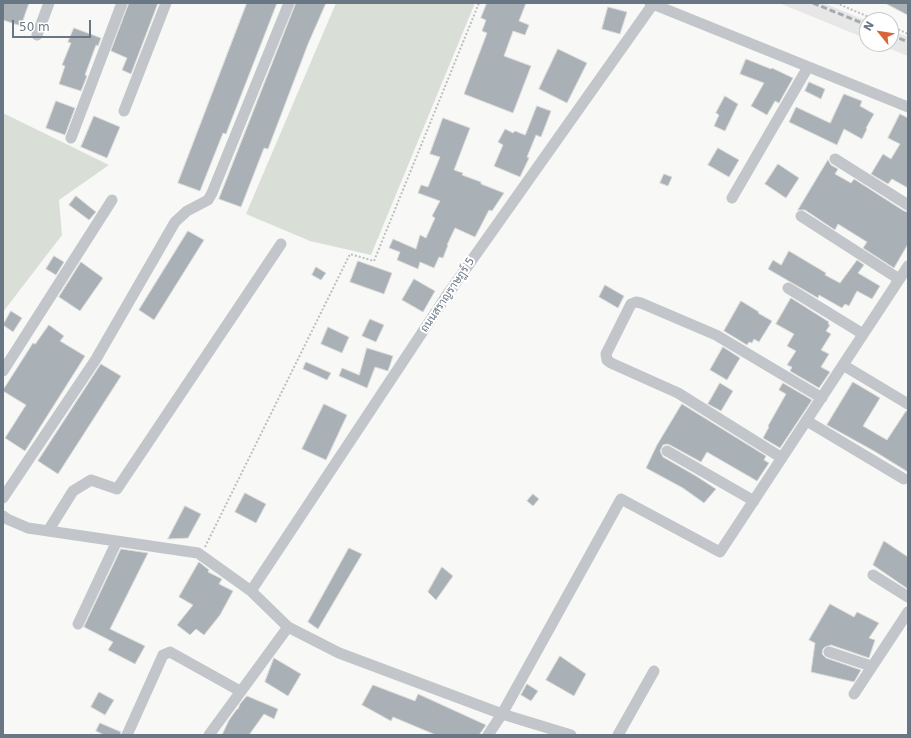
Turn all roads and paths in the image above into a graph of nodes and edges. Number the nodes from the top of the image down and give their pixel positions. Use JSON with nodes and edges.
{"nodes":[{"id":1,"x":49,"y":3,"type":"edge"},
{"id":2,"x":122,"y":3,"type":"edge"},
{"id":3,"x":166,"y":3,"type":"edge"},
{"id":4,"x":289,"y":3,"type":"edge"},
{"id":5,"x":479,"y":3,"type":"edge"},
{"id":6,"x":836,"y":3,"type":"edge"},
{"id":7,"x":651,"y":4,"type":"edge"},
{"id":8,"x":859,"y":13,"type":"edge"},
{"id":9,"x":37,"y":35,"type":"dead end"},
{"id":10,"x":808,"y":66,"type":"junction"},
{"id":11,"x":908,"y":107,"type":"edge"},
{"id":12,"x":124,"y":111,"type":"dead end"},
{"id":13,"x":71,"y":138,"type":"dead end"},
{"id":14,"x":835,"y":159,"type":"dead end"},
{"id":15,"x":732,"y":198,"type":"dead end"},
{"id":16,"x":112,"y":200,"type":"dead end"},
{"id":17,"x":908,"y":205,"type":"edge"},
{"id":18,"x":801,"y":216,"type":"dead end"},
{"id":19,"x":281,"y":244,"type":"dead end"},
{"id":20,"x":908,"y":266,"type":"edge"},
{"id":21,"x":900,"y":279,"type":"junction"},
{"id":22,"x":788,"y":288,"type":"dead end"},
{"id":23,"x":863,"y":334,"type":"junction"},
{"id":24,"x":843,"y":365,"type":"junction"},
{"id":25,"x":3,"y":371,"type":"edge"},
{"id":26,"x":822,"y":398,"type":"junction"},
{"id":27,"x":908,"y":404,"type":"edge"},
{"id":28,"x":807,"y":420,"type":"junction"},
{"id":29,"x":667,"y":451,"type":"dead end"},
{"id":30,"x":782,"y":458,"type":"junction"},
{"id":31,"x":904,"y":479,"type":"dead end"},
{"id":32,"x":3,"y":498,"type":"edge"},
{"id":33,"x":754,"y":501,"type":"junction"},
{"id":34,"x":4,"y":520,"type":"edge"},
{"id":35,"x":48,"y":531,"type":"junction"},
{"id":36,"x":117,"y":541,"type":"junction"},
{"id":37,"x":201,"y":555,"type":"junction"},
{"id":38,"x":873,"y":575,"type":"dead end"},
{"id":39,"x":251,"y":591,"type":"junction"},
{"id":40,"x":908,"y":597,"type":"edge"},
{"id":41,"x":908,"y":612,"type":"edge"},
{"id":42,"x":78,"y":624,"type":"dead end"},
{"id":43,"x":288,"y":626,"type":"junction"},
{"id":44,"x":829,"y":652,"type":"dead end"},
{"id":45,"x":871,"y":666,"type":"junction"},
{"id":46,"x":654,"y":671,"type":"dead end"},
{"id":47,"x":240,"y":691,"type":"junction"},
{"id":48,"x":854,"y":694,"type":"dead end"},
{"id":49,"x":502,"y":714,"type":"junction"},
{"id":50,"x":127,"y":735,"type":"edge"},
{"id":51,"x":209,"y":735,"type":"edge"},
{"id":52,"x":488,"y":735,"type":"edge"},
{"id":53,"x":571,"y":735,"type":"edge"},
{"id":54,"x":618,"y":735,"type":"edge"}],
"edges":[{"from":1,"to":9,"type":"street"},
{"from":2,"to":13,"type":"street"},
{"from":3,"to":12,"type":"street"},
{"from":4,"to":32,"type":"street"},
{"from":5,"to":37,"type":"path"},
{"from":6,"to":8,"type":"path"},
{"from":7,"to":10,"type":"street"},
{"from":7,"to":39,"type":"street","name":"ถนนสราญราษฎร์ 5"},
{"from":10,"to":11,"type":"street"},
{"from":10,"to":15,"type":"street"},
{"from":14,"to":17,"type":"street"},
{"from":16,"to":25,"type":"street"},
{"from":18,"to":21,"type":"street"},
{"from":19,"to":35,"type":"street"},
{"from":20,"to":21,"type":"street"},
{"from":21,"to":23,"type":"street"},
{"from":22,"to":23,"type":"street"},
{"from":23,"to":24,"type":"street"},
{"from":24,"to":26,"type":"street"},
{"from":24,"to":27,"type":"street"},
{"from":26,"to":28,"type":"street"},
{"from":26,"to":30,"type":"street"},
{"from":28,"to":30,"type":"street"},
{"from":28,"to":31,"type":"street"},
{"from":29,"to":33,"type":"street"},
{"from":30,"to":33,"type":"street"},
{"from":33,"to":49,"type":"street"},
{"from":34,"to":35,"type":"street"},
{"from":35,"to":36,"type":"street"},
{"from":36,"to":37,"type":"street"},
{"from":36,"to":42,"type":"street"},
{"from":37,"to":39,"type":"street"},
{"from":38,"to":40,"type":"street"},
{"from":39,"to":43,"type":"street"},
{"from":41,"to":45,"type":"street"},
{"from":43,"to":47,"type":"street"},
{"from":43,"to":49,"type":"street"},
{"from":44,"to":45,"type":"street"},
{"from":45,"to":48,"type":"street"},
{"from":46,"to":54,"type":"street"},
{"from":47,"to":50,"type":"street"},
{"from":47,"to":51,"type":"street"},
{"from":49,"to":52,"type":"street"},
{"from":49,"to":53,"type":"street"}]}
